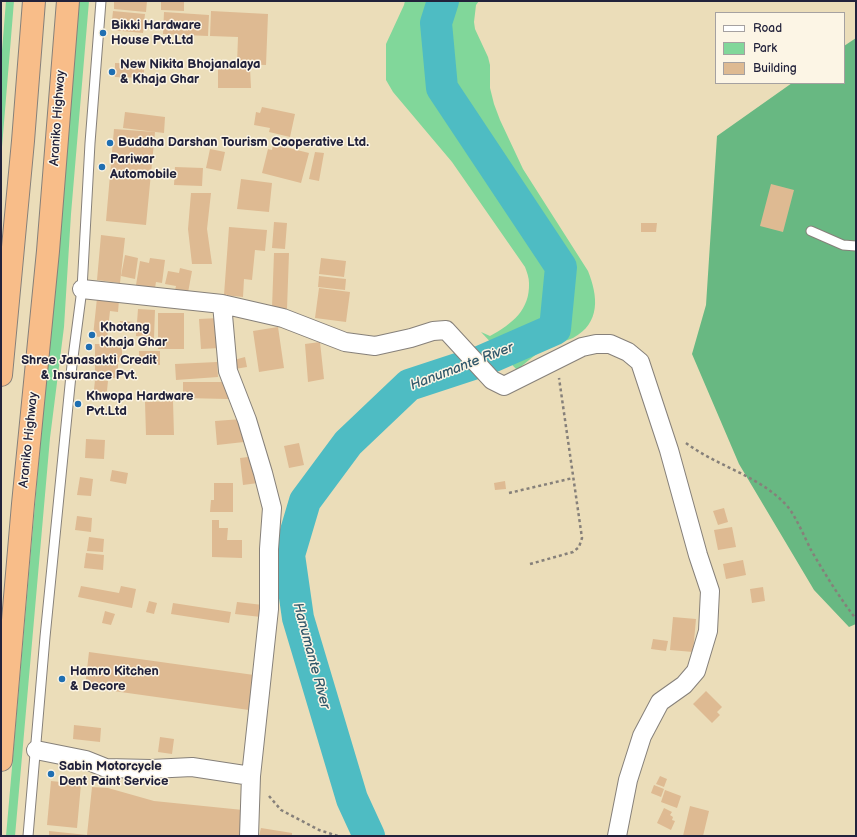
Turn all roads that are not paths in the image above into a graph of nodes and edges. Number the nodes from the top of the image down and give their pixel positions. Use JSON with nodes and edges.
{"nodes":[{"id":1,"x":34,"y":1,"type":"edge"},
{"id":2,"x":68,"y":1,"type":"edge"},
{"id":3,"x":101,"y":1,"type":"edge"},
{"id":4,"x":811,"y":231,"type":"dead end"},
{"id":5,"x":856,"y":246,"type":"edge"},
{"id":6,"x":82,"y":289,"type":"junction"},
{"id":7,"x":222,"y":304,"type":"junction"},
{"id":8,"x":1,"y":375,"type":"edge"},
{"id":9,"x":36,"y":750,"type":"junction"},
{"id":10,"x":1,"y":760,"type":"edge"},
{"id":11,"x":252,"y":776,"type":"junction"},
{"id":12,"x":28,"y":836,"type":"edge"},
{"id":13,"x":249,"y":836,"type":"edge"},
{"id":14,"x":617,"y":836,"type":"edge"}],
"edges":[{"from":1,"to":8,"type":"highway"},
{"from":2,"to":10,"type":"highway","name":"Araniko Highway"},
{"from":3,"to":6,"type":"lane"},
{"from":4,"to":5,"type":"lane"},
{"from":6,"to":7,"type":"street"},
{"from":6,"to":9,"type":"lane"},
{"from":7,"to":11,"type":"street"},
{"from":7,"to":14,"type":"street"},
{"from":9,"to":11,"type":"street"},
{"from":9,"to":12,"type":"lane"},
{"from":11,"to":13,"type":"street"}]}
